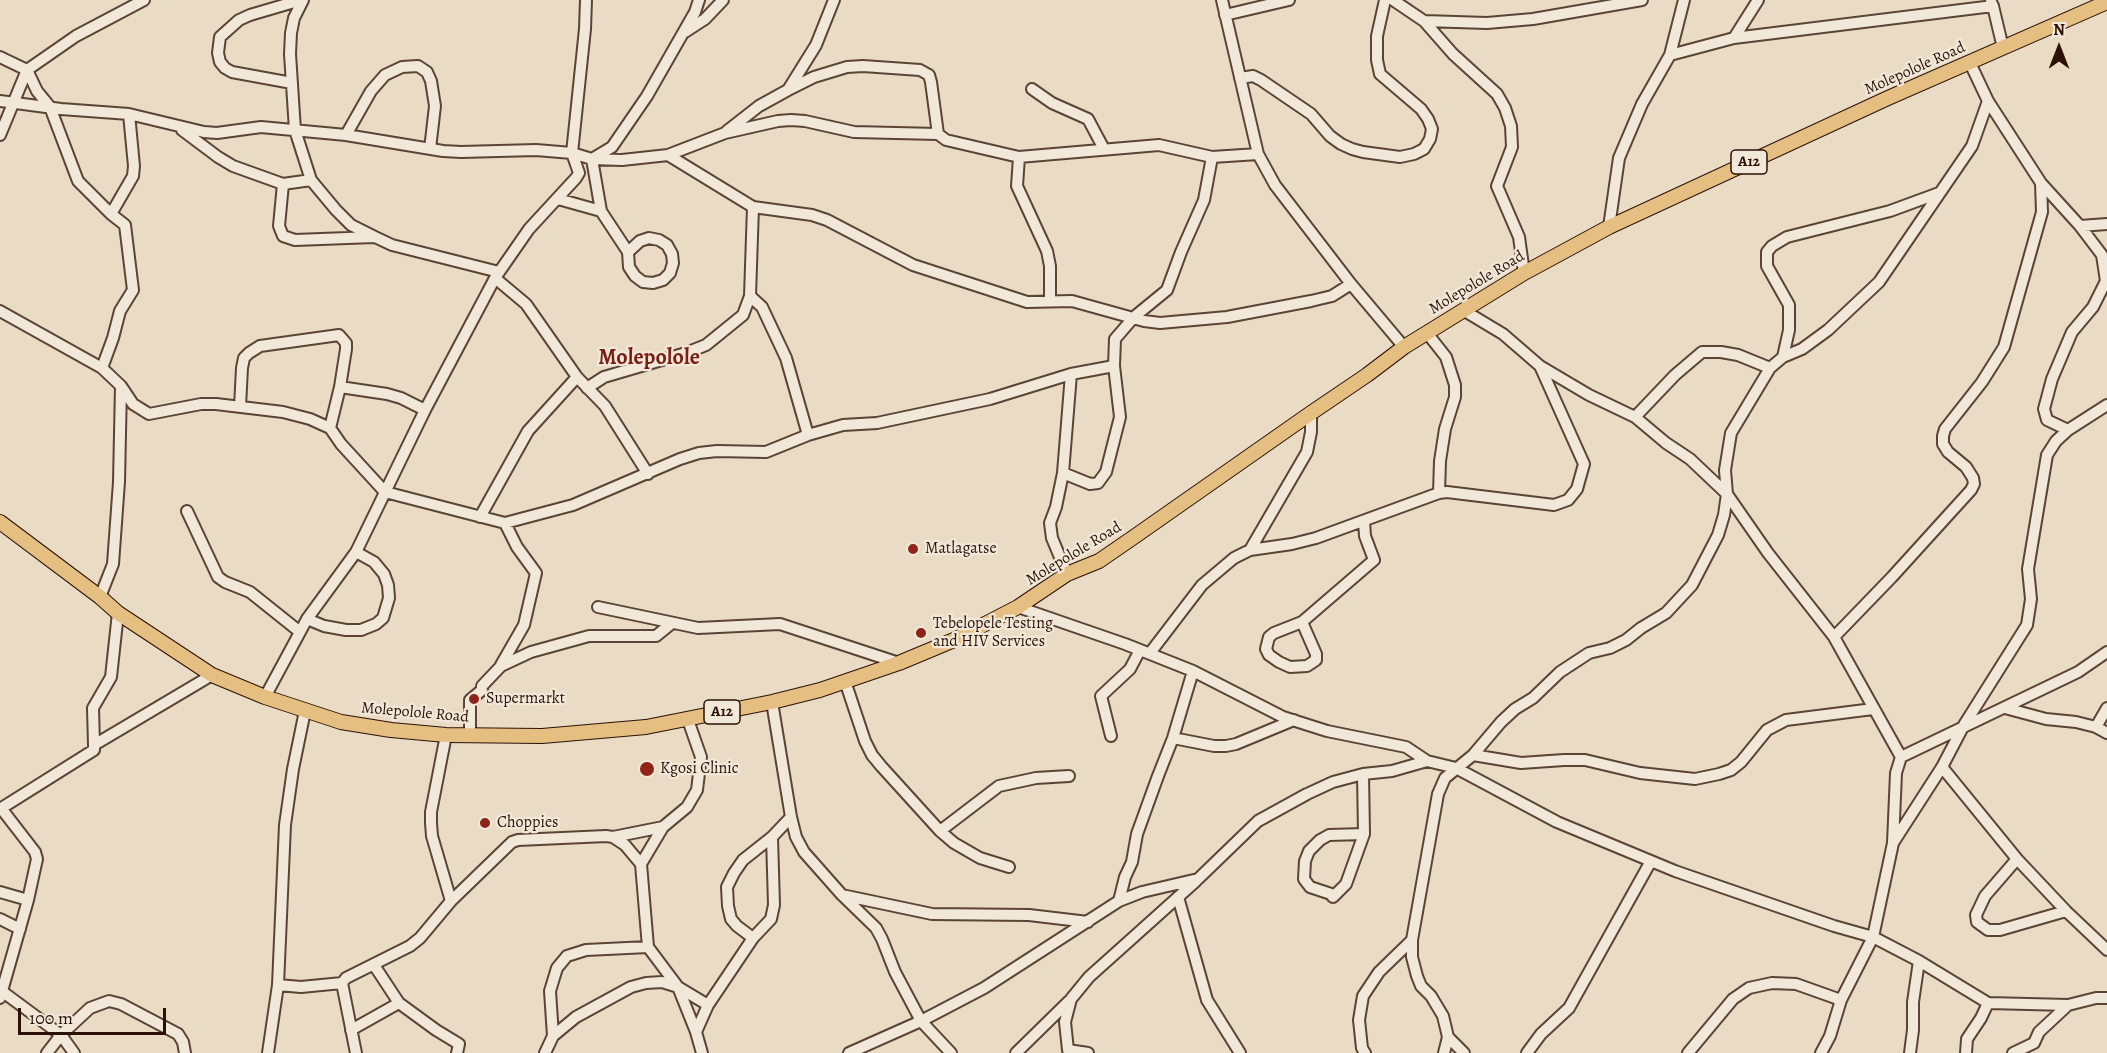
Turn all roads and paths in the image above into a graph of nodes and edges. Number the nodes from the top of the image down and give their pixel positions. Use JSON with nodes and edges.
{"nodes":[{"id":1,"x":144,"y":0,"type":"edge"},
{"id":2,"x":302,"y":0,"type":"edge"},
{"id":3,"x":586,"y":0,"type":"edge"},
{"id":4,"x":699,"y":0,"type":"edge"},
{"id":5,"x":723,"y":0,"type":"edge"},
{"id":6,"x":834,"y":0,"type":"edge"},
{"id":7,"x":1222,"y":0,"type":"edge"},
{"id":8,"x":1289,"y":0,"type":"edge"},
{"id":9,"x":1385,"y":0,"type":"edge"},
{"id":10,"x":1393,"y":0,"type":"edge"},
{"id":11,"x":1642,"y":0,"type":"edge"},
{"id":12,"x":1684,"y":0,"type":"edge"},
{"id":13,"x":1758,"y":0,"type":"edge"},
{"id":14,"x":2107,"y":2,"type":"edge"},
{"id":15,"x":1991,"y":3,"type":"edge"},
{"id":16,"x":131,"y":4,"type":"edge"},
{"id":17,"x":1225,"y":15,"type":"junction"},
{"id":18,"x":1424,"y":21,"type":"junction"},
{"id":19,"x":684,"y":33,"type":"junction"},
{"id":20,"x":1734,"y":38,"type":"junction"},
{"id":21,"x":2003,"y":48,"type":"junction"},
{"id":22,"x":1670,"y":55,"type":"junction"},
{"id":23,"x":0,"y":57,"type":"edge"},
{"id":24,"x":1970,"y":63,"type":"junction"},
{"id":25,"x":27,"y":70,"type":"junction"},
{"id":26,"x":1240,"y":78,"type":"junction"},
{"id":27,"x":292,"y":83,"type":"junction"},
{"id":28,"x":1032,"y":89,"type":"dead end"},
{"id":29,"x":788,"y":90,"type":"junction"},
{"id":30,"x":0,"y":101,"type":"edge"},
{"id":31,"x":1988,"y":101,"type":"junction"},
{"id":32,"x":13,"y":102,"type":"junction"},
{"id":33,"x":51,"y":107,"type":"junction"},
{"id":34,"x":129,"y":114,"type":"junction"},
{"id":35,"x":180,"y":128,"type":"junction"},
{"id":36,"x":295,"y":130,"type":"junction"},
{"id":37,"x":725,"y":133,"type":"junction"},
{"id":38,"x":938,"y":134,"type":"junction"},
{"id":39,"x":0,"y":135,"type":"edge"},
{"id":40,"x":346,"y":135,"type":"junction"},
{"id":41,"x":430,"y":149,"type":"junction"},
{"id":42,"x":1104,"y":150,"type":"junction"},
{"id":43,"x":572,"y":153,"type":"junction"},
{"id":44,"x":1258,"y":154,"type":"junction"},
{"id":45,"x":668,"y":155,"type":"junction"},
{"id":46,"x":1212,"y":156,"type":"junction"},
{"id":47,"x":1019,"y":157,"type":"junction"},
{"id":48,"x":592,"y":159,"type":"junction"},
{"id":49,"x":311,"y":180,"type":"junction"},
{"id":50,"x":2041,"y":183,"type":"junction"},
{"id":51,"x":283,"y":184,"type":"junction"},
{"id":52,"x":1939,"y":193,"type":"junction"},
{"id":53,"x":558,"y":199,"type":"junction"},
{"id":54,"x":753,"y":207,"type":"junction"},
{"id":55,"x":601,"y":211,"type":"junction"},
{"id":56,"x":111,"y":214,"type":"junction"},
{"id":57,"x":2107,"y":224,"type":"edge"},
{"id":58,"x":2080,"y":226,"type":"junction"},
{"id":59,"x":1609,"y":227,"type":"junction"},
{"id":60,"x":375,"y":237,"type":"junction"},
{"id":61,"x":628,"y":252,"type":"junction"},
{"id":62,"x":2106,"y":266,"type":"edge"},
{"id":63,"x":1524,"y":273,"type":"junction"},
{"id":64,"x":496,"y":275,"type":"junction"},
{"id":65,"x":1351,"y":284,"type":"junction"},
{"id":66,"x":750,"y":296,"type":"junction"},
{"id":67,"x":1050,"y":300,"type":"junction"},
{"id":68,"x":1463,"y":310,"type":"junction"},
{"id":69,"x":0,"y":311,"type":"edge"},
{"id":70,"x":1134,"y":317,"type":"junction"},
{"id":71,"x":1427,"y":333,"type":"junction"},
{"id":72,"x":1404,"y":347,"type":"junction"},
{"id":73,"x":1783,"y":357,"type":"junction"},
{"id":74,"x":1114,"y":366,"type":"junction"},
{"id":75,"x":1540,"y":366,"type":"junction"},
{"id":76,"x":102,"y":368,"type":"junction"},
{"id":77,"x":1770,"y":368,"type":"junction"},
{"id":78,"x":1071,"y":374,"type":"junction"},
{"id":79,"x":577,"y":377,"type":"junction"},
{"id":80,"x":122,"y":386,"type":"junction"},
{"id":81,"x":340,"y":387,"type":"junction"},
{"id":82,"x":587,"y":388,"type":"junction"},
{"id":83,"x":2107,"y":405,"type":"edge"},
{"id":84,"x":240,"y":407,"type":"junction"},
{"id":85,"x":425,"y":410,"type":"junction"},
{"id":86,"x":1311,"y":413,"type":"junction"},
{"id":87,"x":1635,"y":417,"type":"junction"},
{"id":88,"x":330,"y":428,"type":"junction"},
{"id":89,"x":2068,"y":430,"type":"junction"},
{"id":90,"x":808,"y":435,"type":"junction"},
{"id":91,"x":1063,"y":473,"type":"junction"},
{"id":92,"x":648,"y":474,"type":"junction"},
{"id":93,"x":385,"y":492,"type":"junction"},
{"id":94,"x":1439,"y":493,"type":"junction"},
{"id":95,"x":1727,"y":494,"type":"junction"},
{"id":96,"x":187,"y":511,"type":"dead end"},
{"id":97,"x":480,"y":517,"type":"junction"},
{"id":98,"x":1364,"y":520,"type":"junction"},
{"id":99,"x":0,"y":522,"type":"edge"},
{"id":100,"x":505,"y":523,"type":"junction"},
{"id":101,"x":1251,"y":550,"type":"junction"},
{"id":102,"x":356,"y":552,"type":"junction"},
{"id":103,"x":1067,"y":574,"type":"junction"},
{"id":104,"x":100,"y":597,"type":"junction"},
{"id":105,"x":598,"y":607,"type":"dead end"},
{"id":106,"x":1018,"y":607,"type":"junction"},
{"id":107,"x":118,"y":613,"type":"junction"},
{"id":108,"x":307,"y":619,"type":"junction"},
{"id":109,"x":672,"y":622,"type":"junction"},
{"id":110,"x":1302,"y":622,"type":"junction"},
{"id":111,"x":300,"y":632,"type":"junction"},
{"id":112,"x":1834,"y":637,"type":"junction"},
{"id":113,"x":1145,"y":652,"type":"junction"},
{"id":114,"x":2107,"y":652,"type":"edge"},
{"id":115,"x":898,"y":663,"type":"junction"},
{"id":116,"x":501,"y":666,"type":"junction"},
{"id":117,"x":1193,"y":671,"type":"junction"},
{"id":118,"x":212,"y":675,"type":"junction"},
{"id":119,"x":845,"y":681,"type":"junction"},
{"id":120,"x":265,"y":697,"type":"junction"},
{"id":121,"x":772,"y":702,"type":"junction"},
{"id":122,"x":2005,"y":708,"type":"junction"},
{"id":123,"x":2107,"y":708,"type":"edge"},
{"id":124,"x":1873,"y":709,"type":"junction"},
{"id":125,"x":306,"y":711,"type":"junction"},
{"id":126,"x":688,"y":720,"type":"junction"},
{"id":127,"x":1294,"y":720,"type":"junction"},
{"id":128,"x":1964,"y":725,"type":"junction"},
{"id":129,"x":2096,"y":727,"type":"junction"},
{"id":130,"x":2107,"y":733,"type":"edge"},
{"id":131,"x":470,"y":734,"type":"junction"},
{"id":132,"x":446,"y":735,"type":"junction"},
{"id":133,"x":1111,"y":736,"type":"dead end"},
{"id":134,"x":1173,"y":738,"type":"junction"},
{"id":135,"x":94,"y":745,"type":"junction"},
{"id":136,"x":1473,"y":755,"type":"junction"},
{"id":137,"x":1901,"y":757,"type":"junction"},
{"id":138,"x":1427,"y":761,"type":"junction"},
{"id":139,"x":1942,"y":767,"type":"junction"},
{"id":140,"x":1456,"y":768,"type":"junction"},
{"id":141,"x":1363,"y":774,"type":"junction"},
{"id":142,"x":1070,"y":776,"type":"dead end"},
{"id":143,"x":1,"y":808,"type":"edge"},
{"id":144,"x":791,"y":817,"type":"junction"},
{"id":145,"x":663,"y":827,"type":"junction"},
{"id":146,"x":940,"y":831,"type":"junction"},
{"id":147,"x":1364,"y":834,"type":"junction"},
{"id":148,"x":613,"y":837,"type":"junction"},
{"id":149,"x":772,"y":837,"type":"junction"},
{"id":150,"x":1893,"y":843,"type":"junction"},
{"id":151,"x":2017,"y":859,"type":"junction"},
{"id":152,"x":1651,"y":861,"type":"junction"},
{"id":153,"x":641,"y":864,"type":"junction"},
{"id":154,"x":1009,"y":867,"type":"dead end"},
{"id":155,"x":1198,"y":879,"type":"junction"},
{"id":156,"x":0,"y":892,"type":"edge"},
{"id":157,"x":842,"y":895,"type":"junction"},
{"id":158,"x":1178,"y":897,"type":"junction"},
{"id":159,"x":28,"y":900,"type":"junction"},
{"id":160,"x":451,"y":900,"type":"junction"},
{"id":161,"x":1119,"y":902,"type":"junction"},
{"id":162,"x":2066,"y":911,"type":"junction"},
{"id":163,"x":0,"y":919,"type":"edge"},
{"id":164,"x":1088,"y":922,"type":"junction"},
{"id":165,"x":20,"y":929,"type":"junction"},
{"id":166,"x":1873,"y":937,"type":"junction"},
{"id":167,"x":753,"y":938,"type":"junction"},
{"id":168,"x":1412,"y":940,"type":"junction"},
{"id":169,"x":648,"y":947,"type":"junction"},
{"id":170,"x":2107,"y":950,"type":"edge"},
{"id":171,"x":1919,"y":961,"type":"junction"},
{"id":172,"x":374,"y":965,"type":"junction"},
{"id":173,"x":342,"y":983,"type":"junction"},
{"id":174,"x":278,"y":985,"type":"junction"},
{"id":175,"x":678,"y":987,"type":"junction"},
{"id":176,"x":1,"y":994,"type":"edge"},
{"id":177,"x":2107,"y":998,"type":"edge"},
{"id":178,"x":1071,"y":999,"type":"junction"},
{"id":179,"x":1841,"y":1000,"type":"junction"},
{"id":180,"x":399,"y":1003,"type":"junction"},
{"id":181,"x":1988,"y":1003,"type":"junction"},
{"id":182,"x":708,"y":1005,"type":"junction"},
{"id":183,"x":2068,"y":1005,"type":"junction"},
{"id":184,"x":921,"y":1022,"type":"junction"},
{"id":185,"x":351,"y":1030,"type":"junction"},
{"id":186,"x":696,"y":1032,"type":"junction"},
{"id":187,"x":62,"y":1035,"type":"junction"},
{"id":188,"x":554,"y":1036,"type":"junction"},
{"id":189,"x":1448,"y":1037,"type":"junction"},
{"id":190,"x":46,"y":1053,"type":"edge"},
{"id":191,"x":74,"y":1053,"type":"edge"},
{"id":192,"x":185,"y":1053,"type":"edge"},
{"id":193,"x":268,"y":1053,"type":"edge"},
{"id":194,"x":356,"y":1053,"type":"edge"},
{"id":195,"x":458,"y":1053,"type":"edge"},
{"id":196,"x":545,"y":1053,"type":"edge"},
{"id":197,"x":702,"y":1053,"type":"edge"},
{"id":198,"x":849,"y":1053,"type":"edge"},
{"id":199,"x":951,"y":1053,"type":"edge"},
{"id":200,"x":1016,"y":1053,"type":"edge"},
{"id":201,"x":1088,"y":1053,"type":"edge"},
{"id":202,"x":1240,"y":1053,"type":"edge"},
{"id":203,"x":1365,"y":1053,"type":"edge"},
{"id":204,"x":1444,"y":1053,"type":"edge"},
{"id":205,"x":1464,"y":1053,"type":"edge"},
{"id":206,"x":1527,"y":1053,"type":"edge"},
{"id":207,"x":1688,"y":1053,"type":"edge"},
{"id":208,"x":1821,"y":1053,"type":"edge"},
{"id":209,"x":1910,"y":1053,"type":"edge"},
{"id":210,"x":1966,"y":1053,"type":"edge"},
{"id":211,"x":2013,"y":1053,"type":"edge"}],
"edges":[{"from":1,"to":16,"type":"street"},
{"from":2,"to":27,"type":"street"},
{"from":2,"to":27,"type":"street"},
{"from":3,"to":43,"type":"street"},
{"from":4,"to":19,"type":"street"},
{"from":5,"to":19,"type":"street"},
{"from":6,"to":29,"type":"street"},
{"from":7,"to":17,"type":"street"},
{"from":8,"to":17,"type":"street"},
{"from":9,"to":26,"type":"street"},
{"from":10,"to":18,"type":"street"},
{"from":11,"to":18,"type":"street"},
{"from":12,"to":22,"type":"street"},
{"from":13,"to":20,"type":"street"},
{"from":14,"to":21,"type":"main road","name":"Molepolole Road","number":"A12"},
{"from":15,"to":20,"type":"street"},
{"from":15,"to":21,"type":"street"},
{"from":16,"to":25,"type":"street"},
{"from":17,"to":26,"type":"street"},
{"from":18,"to":63,"type":"street"},
{"from":19,"to":48,"type":"street"},
{"from":20,"to":22,"type":"street"},
{"from":21,"to":24,"type":"main road","name":"Molepolole Road","number":"A12"},
{"from":22,"to":59,"type":"street"},
{"from":23,"to":25,"type":"street"},
{"from":24,"to":31,"type":"street"},
{"from":24,"to":59,"type":"main road","name":"Molepolole Road","number":"A12"},
{"from":25,"to":32,"type":"street"},
{"from":25,"to":33,"type":"street"},
{"from":26,"to":44,"type":"street"},
{"from":27,"to":36,"type":"street"},
{"from":28,"to":42,"type":"street"},
{"from":29,"to":37,"type":"street"},
{"from":29,"to":38,"type":"street"},
{"from":30,"to":32,"type":"street"},
{"from":31,"to":50,"type":"street"},
{"from":31,"to":52,"type":"street"},
{"from":32,"to":33,"type":"street"},
{"from":32,"to":39,"type":"street"},
{"from":33,"to":34,"type":"street"},
{"from":33,"to":56,"type":"street"},
{"from":34,"to":35,"type":"street"},
{"from":34,"to":56,"type":"street"},
{"from":35,"to":36,"type":"street"},
{"from":35,"to":51,"type":"street"},
{"from":36,"to":40,"type":"street"},
{"from":36,"to":49,"type":"street"},
{"from":37,"to":38,"type":"street"},
{"from":37,"to":45,"type":"street"},
{"from":38,"to":47,"type":"street"},
{"from":40,"to":41,"type":"street"},
{"from":40,"to":41,"type":"street"},
{"from":41,"to":43,"type":"street"},
{"from":42,"to":46,"type":"street"},
{"from":42,"to":47,"type":"street"},
{"from":43,"to":48,"type":"street"},
{"from":43,"to":53,"type":"street"},
{"from":44,"to":46,"type":"street"},
{"from":44,"to":65,"type":"street"},
{"from":45,"to":48,"type":"street"},
{"from":45,"to":54,"type":"street"},
{"from":46,"to":70,"type":"street"},
{"from":47,"to":67,"type":"street"},
{"from":48,"to":55,"type":"street"},
{"from":49,"to":51,"type":"street"},
{"from":49,"to":60,"type":"street"},
{"from":50,"to":58,"type":"street"},
{"from":50,"to":112,"type":"street"},
{"from":51,"to":60,"type":"street"},
{"from":52,"to":73,"type":"street"},
{"from":52,"to":73,"type":"street"},
{"from":53,"to":55,"type":"street"},
{"from":53,"to":64,"type":"street"},
{"from":54,"to":66,"type":"street"},
{"from":54,"to":67,"type":"street"},
{"from":55,"to":61,"type":"street"},
{"from":56,"to":76,"type":"street"},
{"from":57,"to":58,"type":"street"},
{"from":58,"to":62,"type":"street"},
{"from":59,"to":63,"type":"main road","name":"Molepolole Road","number":"A12"},
{"from":60,"to":64,"type":"street"},
{"from":61,"to":61,"type":"street"},
{"from":62,"to":89,"type":"street"},
{"from":63,"to":68,"type":"main road","name":"Molepolole Road","number":"A12"},
{"from":64,"to":79,"type":"street"},
{"from":64,"to":85,"type":"street"},
{"from":65,"to":70,"type":"street"},
{"from":65,"to":72,"type":"street"},
{"from":66,"to":82,"type":"street"},
{"from":66,"to":90,"type":"street"},
{"from":67,"to":70,"type":"street"},
{"from":68,"to":71,"type":"main road","name":"Molepolole Road","number":"A12"},
{"from":68,"to":75,"type":"street"},
{"from":69,"to":76,"type":"street"},
{"from":70,"to":74,"type":"street"},
{"from":71,"to":72,"type":"main road","name":"Molepolole Road","number":"A12"},
{"from":71,"to":94,"type":"street"},
{"from":72,"to":86,"type":"main road","name":"Molepolole Road","number":"A12"},
{"from":73,"to":77,"type":"street"},
{"from":74,"to":78,"type":"street"},
{"from":74,"to":91,"type":"street"},
{"from":75,"to":87,"type":"street"},
{"from":75,"to":94,"type":"street"},
{"from":76,"to":80,"type":"street"},
{"from":77,"to":87,"type":"street"},
{"from":77,"to":95,"type":"street"},
{"from":78,"to":90,"type":"street"},
{"from":78,"to":91,"type":"street"},
{"from":79,"to":82,"type":"street"},
{"from":79,"to":97,"type":"street"},
{"from":80,"to":84,"type":"street"},
{"from":80,"to":104,"type":"street"},
{"from":81,"to":84,"type":"street"},
{"from":81,"to":85,"type":"street"},
{"from":81,"to":88,"type":"street"},
{"from":82,"to":92,"type":"street"},
{"from":83,"to":89,"type":"street"},
{"from":84,"to":88,"type":"street"},
{"from":85,"to":93,"type":"street"},
{"from":86,"to":101,"type":"street"},
{"from":86,"to":103,"type":"main road","name":"Molepolole Road","number":"A12"},
{"from":87,"to":95,"type":"street"},
{"from":88,"to":93,"type":"street"},
{"from":89,"to":128,"type":"street"},
{"from":90,"to":92,"type":"street"},
{"from":91,"to":103,"type":"street"},
{"from":92,"to":100,"type":"street"},
{"from":93,"to":97,"type":"street"},
{"from":93,"to":102,"type":"street"},
{"from":94,"to":98,"type":"street"},
{"from":95,"to":112,"type":"street"},
{"from":95,"to":136,"type":"street"},
{"from":96,"to":111,"type":"street"},
{"from":97,"to":100,"type":"street"},
{"from":98,"to":101,"type":"street"},
{"from":98,"to":110,"type":"street"},
{"from":99,"to":104,"type":"main road","name":"Molepolole Road","number":"A12"},
{"from":100,"to":116,"type":"street"},
{"from":101,"to":113,"type":"street"},
{"from":102,"to":108,"type":"street"},
{"from":102,"to":108,"type":"street"},
{"from":103,"to":106,"type":"main road","name":"Molepolole Road","number":"A12"},
{"from":104,"to":107,"type":"main road","name":"Molepolole Road","number":"A12"},
{"from":105,"to":109,"type":"street"},
{"from":106,"to":113,"type":"street"},
{"from":106,"to":115,"type":"main road","name":"Molepolole Road","number":"A12"},
{"from":107,"to":118,"type":"main road","name":"Molepolole Road","number":"A12"},
{"from":107,"to":135,"type":"street"},
{"from":108,"to":111,"type":"street"},
{"from":109,"to":115,"type":"street"},
{"from":109,"to":116,"type":"street"},
{"from":110,"to":110,"type":"street"},
{"from":111,"to":120,"type":"street"},
{"from":112,"to":124,"type":"street"},
{"from":113,"to":117,"type":"street"},
{"from":113,"to":133,"type":"street"},
{"from":114,"to":122,"type":"street"},
{"from":115,"to":119,"type":"main road","name":"Molepolole Road","number":"A12"},
{"from":116,"to":131,"type":"street"},
{"from":117,"to":127,"type":"street"},
{"from":117,"to":134,"type":"street"},
{"from":118,"to":120,"type":"main road","name":"Molepolole Road","number":"A12"},
{"from":118,"to":135,"type":"street"},
{"from":119,"to":121,"type":"main road","name":"Molepolole Road","number":"A12"},
{"from":119,"to":146,"type":"street"},
{"from":120,"to":125,"type":"main road","name":"Molepolole Road","number":"A12"},
{"from":121,"to":126,"type":"main road","name":"Molepolole Road","number":"A12"},
{"from":121,"to":144,"type":"street"},
{"from":122,"to":128,"type":"street"},
{"from":122,"to":129,"type":"street"},
{"from":123,"to":129,"type":"street"},
{"from":124,"to":136,"type":"street"},
{"from":124,"to":137,"type":"street"},
{"from":125,"to":132,"type":"main road","name":"Molepolole Road","number":"A12"},
{"from":125,"to":174,"type":"street"},
{"from":126,"to":131,"type":"main road","name":"Molepolole Road","number":"A12"},
{"from":126,"to":145,"type":"street"},
{"from":127,"to":134,"type":"street"},
{"from":127,"to":138,"type":"street"},
{"from":128,"to":137,"type":"street"},
{"from":128,"to":139,"type":"street"},
{"from":129,"to":130,"type":"street"},
{"from":131,"to":132,"type":"main road","name":"Molepolole Road","number":"A12"},
{"from":132,"to":160,"type":"street"},
{"from":134,"to":161,"type":"street"},
{"from":135,"to":143,"type":"street"},
{"from":136,"to":140,"type":"street"},
{"from":137,"to":150,"type":"street"},
{"from":138,"to":140,"type":"street"},
{"from":138,"to":141,"type":"street"},
{"from":139,"to":150,"type":"street"},
{"from":139,"to":151,"type":"street"},
{"from":140,"to":152,"type":"street"},
{"from":140,"to":168,"type":"street"},
{"from":141,"to":147,"type":"street"},
{"from":141,"to":155,"type":"street"},
{"from":142,"to":146,"type":"street"},
{"from":143,"to":159,"type":"street"},
{"from":144,"to":149,"type":"street"},
{"from":144,"to":157,"type":"street"},
{"from":145,"to":148,"type":"street"},
{"from":145,"to":153,"type":"street"},
{"from":146,"to":154,"type":"street"},
{"from":147,"to":147,"type":"street"},
{"from":148,"to":153,"type":"street"},
{"from":148,"to":160,"type":"street"},
{"from":149,"to":167,"type":"street"},
{"from":149,"to":167,"type":"street"},
{"from":150,"to":166,"type":"street"},
{"from":151,"to":162,"type":"street"},
{"from":151,"to":162,"type":"street"},
{"from":152,"to":166,"type":"street"},
{"from":152,"to":206,"type":"street"},
{"from":153,"to":169,"type":"street"},
{"from":155,"to":158,"type":"street"},
{"from":155,"to":161,"type":"street"},
{"from":156,"to":159,"type":"street"},
{"from":157,"to":164,"type":"street"},
{"from":157,"to":184,"type":"street"},
{"from":158,"to":178,"type":"street"},
{"from":158,"to":202,"type":"street"},
{"from":159,"to":165,"type":"street"},
{"from":160,"to":172,"type":"street"},
{"from":161,"to":164,"type":"street"},
{"from":162,"to":170,"type":"street"},
{"from":163,"to":165,"type":"street"},
{"from":164,"to":184,"type":"street"},
{"from":165,"to":176,"type":"street"},
{"from":166,"to":171,"type":"street"},
{"from":166,"to":179,"type":"street"},
{"from":167,"to":182,"type":"street"},
{"from":168,"to":189,"type":"street"},
{"from":168,"to":203,"type":"street"},
{"from":169,"to":175,"type":"street"},
{"from":169,"to":188,"type":"street"},
{"from":171,"to":181,"type":"street"},
{"from":171,"to":209,"type":"street"},
{"from":172,"to":173,"type":"street"},
{"from":172,"to":180,"type":"street"},
{"from":173,"to":174,"type":"street"},
{"from":173,"to":185,"type":"street"},
{"from":174,"to":193,"type":"street"},
{"from":175,"to":182,"type":"street"},
{"from":175,"to":186,"type":"street"},
{"from":175,"to":188,"type":"street"},
{"from":176,"to":187,"type":"street"},
{"from":177,"to":183,"type":"street"},
{"from":178,"to":200,"type":"street"},
{"from":178,"to":201,"type":"street"},
{"from":179,"to":207,"type":"street"},
{"from":179,"to":208,"type":"street"},
{"from":180,"to":185,"type":"street"},
{"from":180,"to":195,"type":"street"},
{"from":181,"to":183,"type":"street"},
{"from":181,"to":210,"type":"street"},
{"from":182,"to":186,"type":"street"},
{"from":183,"to":211,"type":"street"},
{"from":184,"to":198,"type":"street"},
{"from":184,"to":199,"type":"street"},
{"from":185,"to":194,"type":"street"},
{"from":186,"to":197,"type":"street"},
{"from":187,"to":190,"type":"street"},
{"from":187,"to":191,"type":"street"},
{"from":187,"to":192,"type":"street"},
{"from":188,"to":196,"type":"street"},
{"from":189,"to":204,"type":"street"},
{"from":189,"to":205,"type":"street"}]}
